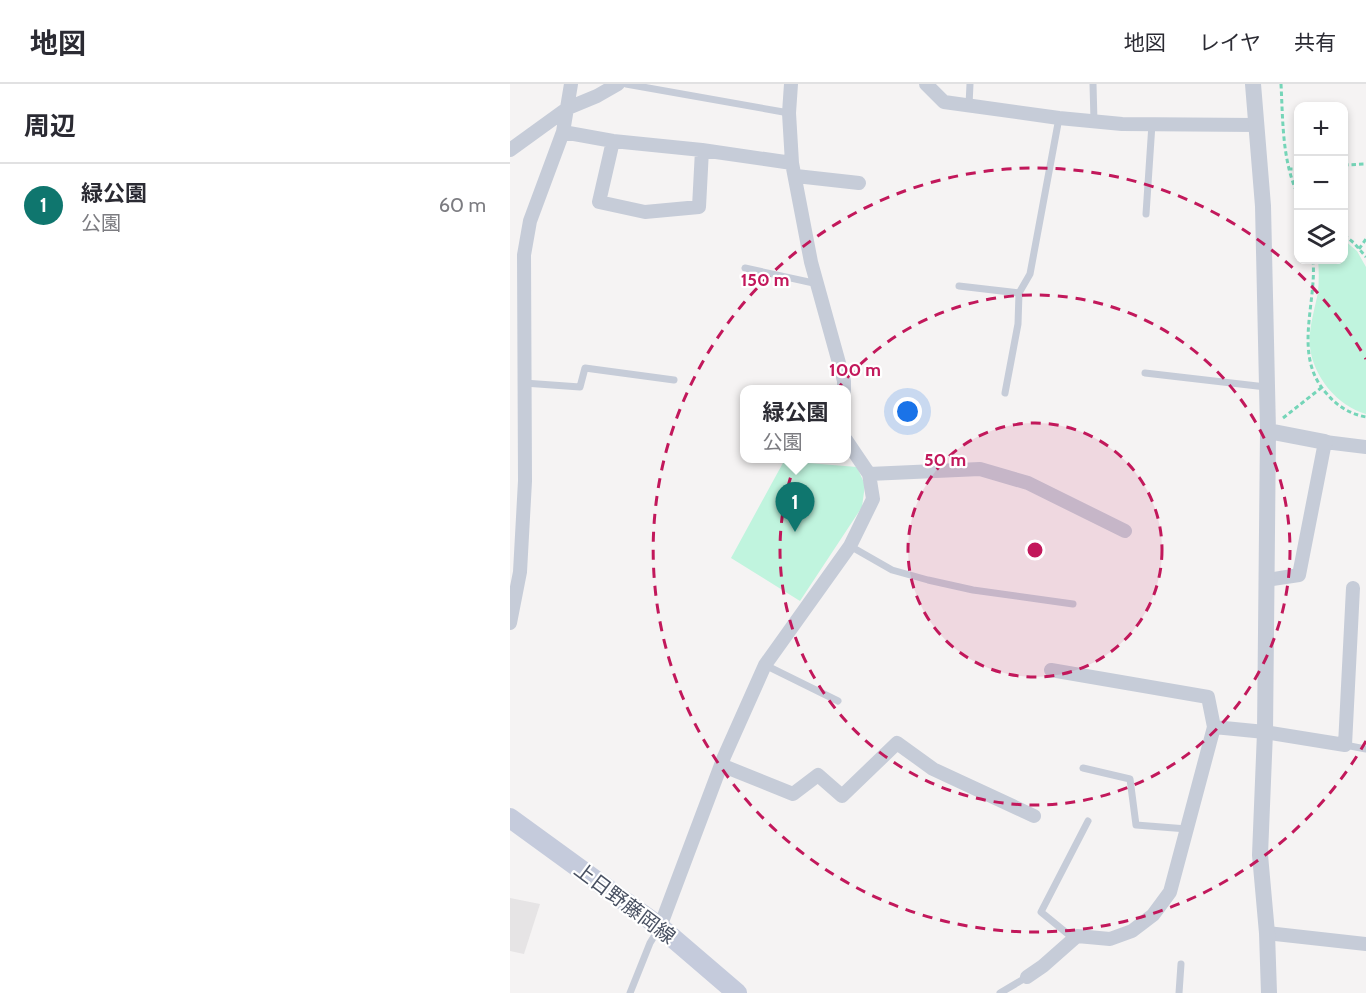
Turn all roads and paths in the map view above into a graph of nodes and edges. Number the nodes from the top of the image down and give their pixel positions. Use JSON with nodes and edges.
{"nodes":[{"id":1,"x":571,"y":84,"type":"edge"},
{"id":2,"x":618,"y":84,"type":"edge"},
{"id":3,"x":626,"y":84,"type":"edge"},
{"id":4,"x":791,"y":84,"type":"edge"},
{"id":5,"x":926,"y":84,"type":"edge"},
{"id":6,"x":970,"y":84,"type":"edge"},
{"id":7,"x":1093,"y":84,"type":"edge"},
{"id":8,"x":1252,"y":84,"type":"edge"},
{"id":9,"x":1281,"y":84,"type":"edge"},
{"id":10,"x":969,"y":105,"type":"junction"},
{"id":11,"x":568,"y":108,"type":"junction"},
{"id":12,"x":789,"y":113,"type":"junction"},
{"id":13,"x":1059,"y":118,"type":"junction"},
{"id":14,"x":1094,"y":121,"type":"junction"},
{"id":15,"x":1152,"y":123,"type":"junction"},
{"id":16,"x":1256,"y":124,"type":"junction"},
{"id":17,"x":563,"y":132,"type":"junction"},
{"id":18,"x":613,"y":141,"type":"junction"},
{"id":19,"x":510,"y":150,"type":"edge"},
{"id":20,"x":702,"y":150,"type":"junction"},
{"id":21,"x":1366,"y":164,"type":"edge"},
{"id":22,"x":1348,"y":165,"type":"edge"},
{"id":23,"x":1288,"y":169,"type":"junction"},
{"id":24,"x":1294,"y":169,"type":"edge"},
{"id":25,"x":794,"y":170,"type":"junction"},
{"id":26,"x":859,"y":183,"type":"dead end"},
{"id":27,"x":1294,"y":183,"type":"edge"},
{"id":28,"x":1146,"y":214,"type":"dead end"},
{"id":29,"x":1348,"y":239,"type":"edge"},
{"id":30,"x":1366,"y":239,"type":"edge"},
{"id":31,"x":1359,"y":249,"type":"junction"},
{"id":32,"x":1366,"y":257,"type":"edge"},
{"id":33,"x":1313,"y":264,"type":"edge"},
{"id":34,"x":745,"y":268,"type":"dead end"},
{"id":35,"x":818,"y":284,"type":"junction"},
{"id":36,"x":959,"y":286,"type":"dead end"},
{"id":37,"x":1019,"y":293,"type":"junction"},
{"id":38,"x":1145,"y":373,"type":"dead end"},
{"id":39,"x":674,"y":380,"type":"dead end"},
{"id":40,"x":524,"y":383,"type":"junction"},
{"id":41,"x":844,"y":385,"type":"edge"},
{"id":42,"x":1266,"y":387,"type":"junction"},
{"id":43,"x":1321,"y":388,"type":"junction"},
{"id":44,"x":1005,"y":393,"type":"dead end"},
{"id":45,"x":1366,"y":417,"type":"edge"},
{"id":46,"x":1268,"y":431,"type":"junction"},
{"id":47,"x":1325,"y":442,"type":"junction"},
{"id":48,"x":851,"y":447,"type":"edge"},
{"id":49,"x":1366,"y":447,"type":"edge"},
{"id":50,"x":869,"y":474,"type":"junction"},
{"id":51,"x":1125,"y":531,"type":"dead end"},
{"id":52,"x":850,"y":546,"type":"junction"},
{"id":53,"x":1267,"y":580,"type":"junction"},
{"id":54,"x":1353,"y":588,"type":"dead end"},
{"id":55,"x":1073,"y":604,"type":"dead end"},
{"id":56,"x":510,"y":623,"type":"edge"},
{"id":57,"x":765,"y":665,"type":"junction"},
{"id":58,"x":1051,"y":670,"type":"dead end"},
{"id":59,"x":838,"y":701,"type":"dead end"},
{"id":60,"x":1214,"y":727,"type":"junction"},
{"id":61,"x":1265,"y":732,"type":"junction"},
{"id":62,"x":1346,"y":745,"type":"junction"},
{"id":63,"x":1366,"y":749,"type":"edge"},
{"id":64,"x":721,"y":765,"type":"junction"},
{"id":65,"x":1083,"y":768,"type":"dead end"},
{"id":66,"x":1034,"y":816,"type":"dead end"},
{"id":67,"x":510,"y":818,"type":"edge"},
{"id":68,"x":1088,"y":821,"type":"dead end"},
{"id":69,"x":1187,"y":830,"type":"junction"},
{"id":70,"x":660,"y":927,"type":"junction"},
{"id":71,"x":1267,"y":933,"type":"junction"},
{"id":72,"x":1074,"y":939,"type":"junction"},
{"id":73,"x":1366,"y":944,"type":"edge"},
{"id":74,"x":1181,"y":964,"type":"dead end"},
{"id":75,"x":1027,"y":977,"type":"joint"},
{"id":76,"x":630,"y":993,"type":"edge"},
{"id":77,"x":737,"y":993,"type":"edge"},
{"id":78,"x":1000,"y":993,"type":"edge"},
{"id":79,"x":1179,"y":993,"type":"edge"},
{"id":80,"x":1269,"y":993,"type":"edge"}],
"edges":[{"from":1,"to":11,"type":"street"},
{"from":2,"to":11,"type":"street"},
{"from":3,"to":12,"type":"lane"},
{"from":4,"to":12,"type":"street"},
{"from":5,"to":10,"type":"street"},
{"from":6,"to":10,"type":"lane"},
{"from":7,"to":14,"type":"lane"},
{"from":8,"to":16,"type":"street"},
{"from":9,"to":23,"type":"path"},
{"from":10,"to":13,"type":"street"},
{"from":11,"to":17,"type":"street"},
{"from":11,"to":19,"type":"street"},
{"from":12,"to":25,"type":"street"},
{"from":13,"to":14,"type":"street"},
{"from":13,"to":37,"type":"lane"},
{"from":14,"to":15,"type":"street"},
{"from":15,"to":16,"type":"street"},
{"from":15,"to":28,"type":"lane"},
{"from":16,"to":42,"type":"street"},
{"from":17,"to":18,"type":"street"},
{"from":17,"to":40,"type":"street"},
{"from":18,"to":20,"type":"street"},
{"from":18,"to":20,"type":"street"},
{"from":20,"to":25,"type":"street"},
{"from":21,"to":22,"type":"path"},
{"from":23,"to":24,"type":"path"},
{"from":23,"to":27,"type":"path"},
{"from":25,"to":26,"type":"street"},
{"from":25,"to":35,"type":"street"},
{"from":29,"to":31,"type":"path"},
{"from":30,"to":31,"type":"path"},
{"from":31,"to":32,"type":"path"},
{"from":33,"to":43,"type":"path"},
{"from":34,"to":35,"type":"lane"},
{"from":35,"to":41,"type":"street"},
{"from":36,"to":37,"type":"lane"},
{"from":37,"to":44,"type":"lane"},
{"from":38,"to":42,"type":"lane"},
{"from":39,"to":40,"type":"lane"},
{"from":40,"to":56,"type":"street"},
{"from":42,"to":46,"type":"street"},
{"from":43,"to":45,"type":"path"},
{"from":43,"to":46,"type":"path"},
{"from":46,"to":47,"type":"street"},
{"from":46,"to":53,"type":"street"},
{"from":47,"to":49,"type":"street"},
{"from":47,"to":53,"type":"street"},
{"from":48,"to":50,"type":"street"},
{"from":50,"to":51,"type":"street"},
{"from":50,"to":52,"type":"street"},
{"from":52,"to":55,"type":"lane"},
{"from":52,"to":57,"type":"street"},
{"from":53,"to":61,"type":"street"},
{"from":54,"to":62,"type":"street"},
{"from":57,"to":59,"type":"lane"},
{"from":57,"to":64,"type":"street"},
{"from":58,"to":60,"type":"street"},
{"from":60,"to":61,"type":"street"},
{"from":60,"to":69,"type":"street"},
{"from":61,"to":62,"type":"street"},
{"from":61,"to":71,"type":"street"},
{"from":62,"to":63,"type":"lane"},
{"from":64,"to":66,"type":"street"},
{"from":64,"to":70,"type":"street"},
{"from":65,"to":69,"type":"lane"},
{"from":67,"to":70,"type":"main road","name":"上日野藤岡線"},
{"from":68,"to":72,"type":"lane"},
{"from":69,"to":72,"type":"street"},
{"from":70,"to":76,"type":"lane"},
{"from":70,"to":77,"type":"main road","name":"上日野藤岡線"},
{"from":71,"to":73,"type":"street"},
{"from":71,"to":80,"type":"street"},
{"from":72,"to":75,"type":"street"},
{"from":74,"to":79,"type":"lane"},
{"from":75,"to":78,"type":"lane"}]}
